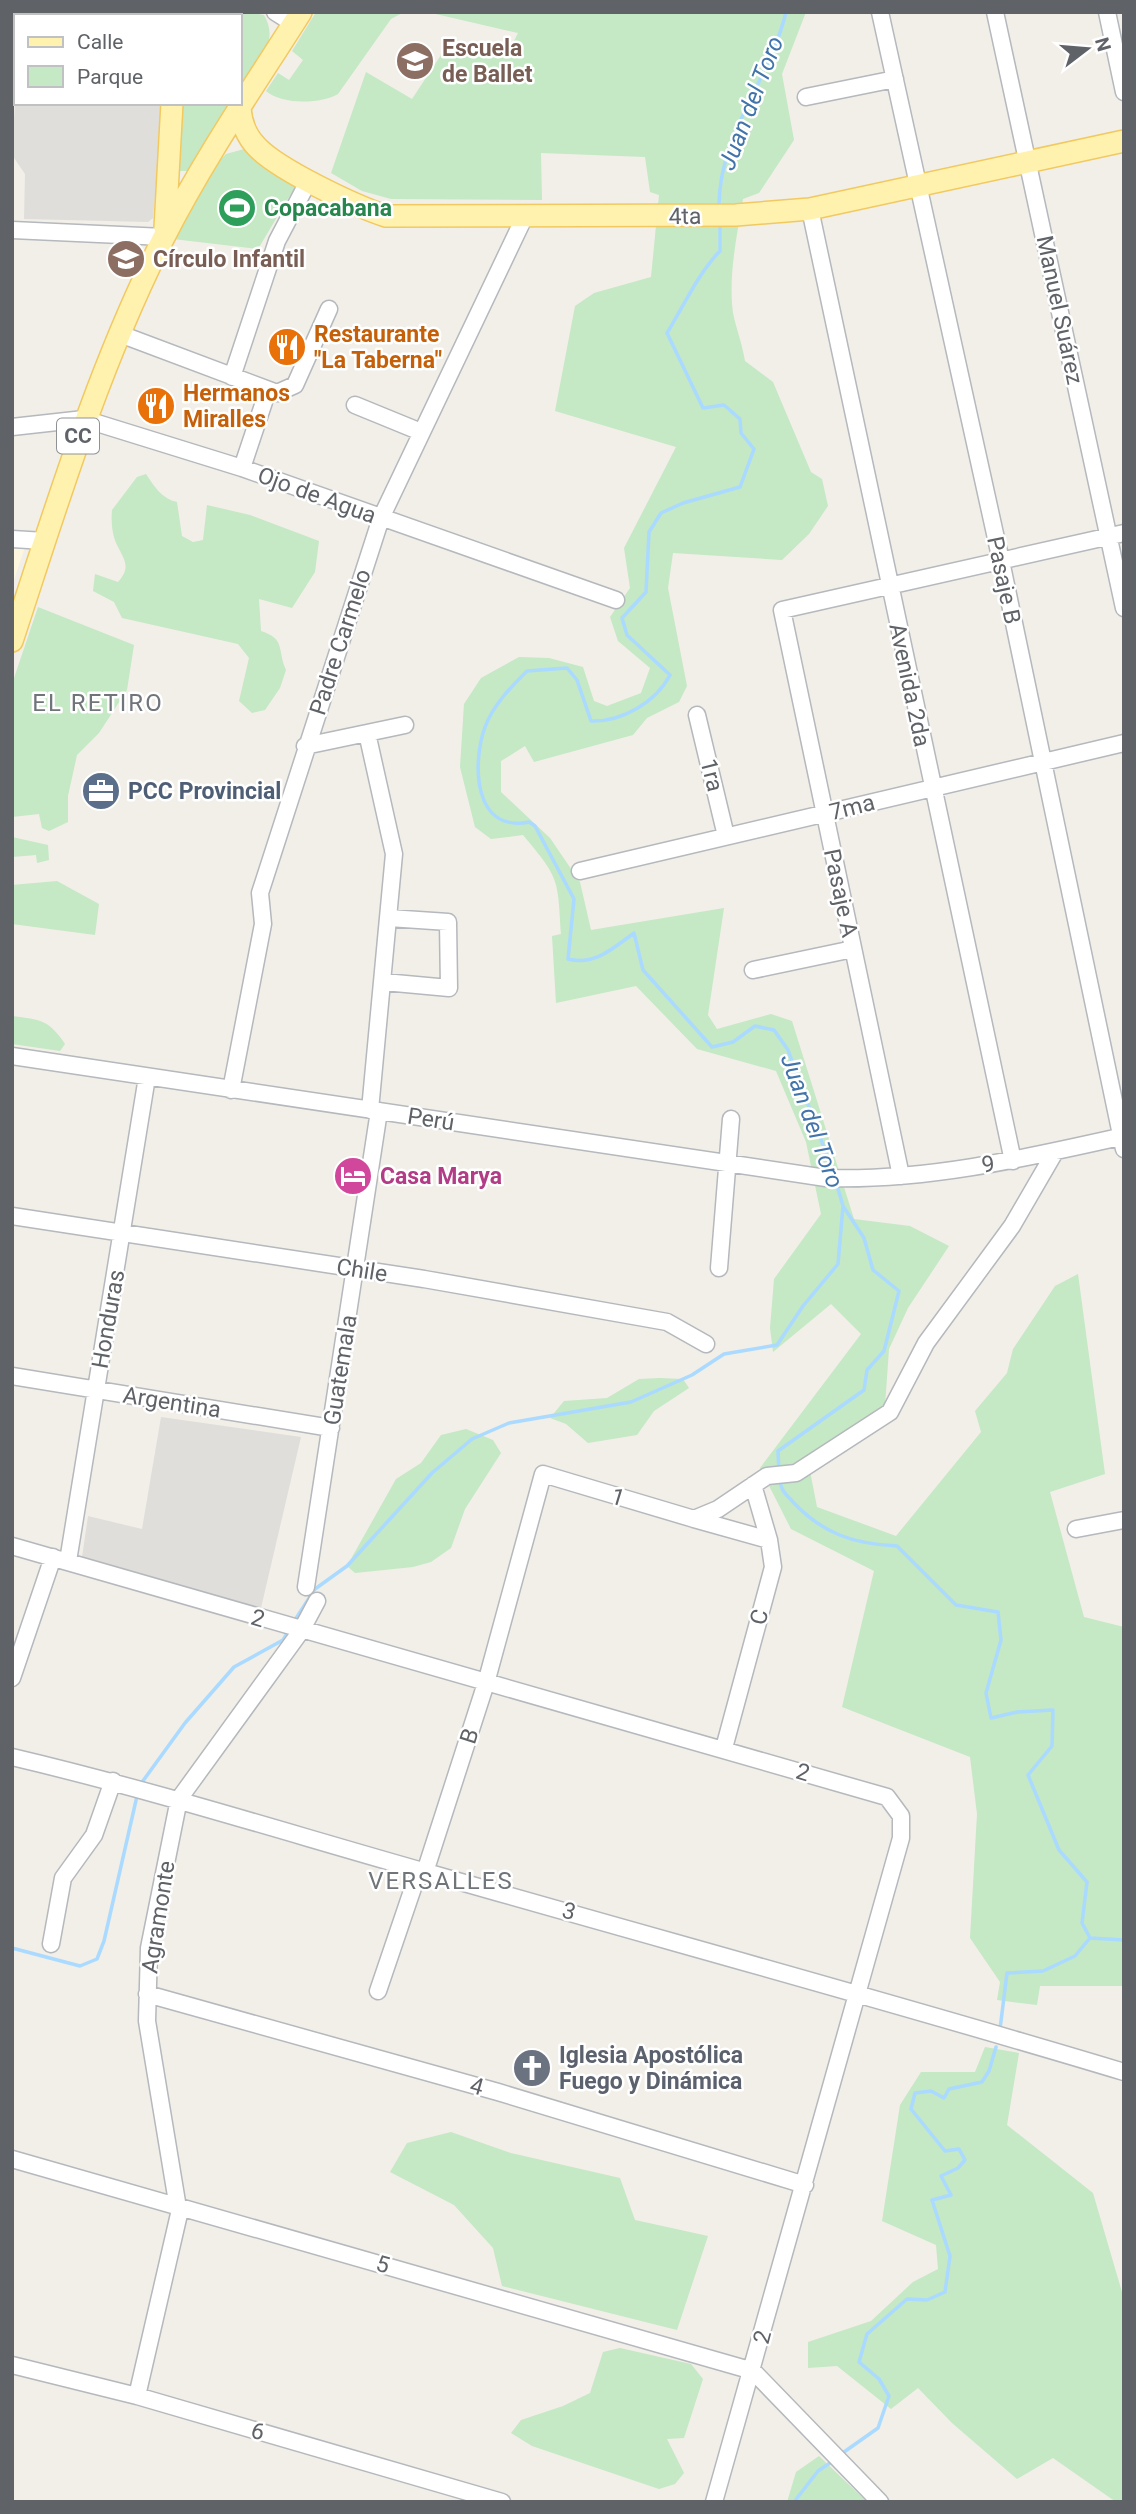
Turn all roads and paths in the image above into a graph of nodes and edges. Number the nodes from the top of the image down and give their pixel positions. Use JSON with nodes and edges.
{"nodes":[{"id":1,"x":49,"y":12,"type":"edge"},
{"id":2,"x":275,"y":12,"type":"edge"},
{"id":3,"x":880,"y":12,"type":"edge"},
{"id":4,"x":995,"y":12,"type":"edge"},
{"id":5,"x":1107,"y":12,"type":"edge"},
{"id":6,"x":12,"y":14,"type":"edge"},
{"id":7,"x":298,"y":18,"type":"edge"},
{"id":8,"x":895,"y":79,"type":"junction"},
{"id":9,"x":1124,"y":92,"type":"edge"},
{"id":10,"x":806,"y":97,"type":"dead end"},
{"id":11,"x":172,"y":105,"type":"edge"},
{"id":12,"x":242,"y":105,"type":"edge"},
{"id":13,"x":242,"y":105,"type":"edge"},
{"id":14,"x":240,"y":108,"type":"junction"},
{"id":15,"x":1124,"y":141,"type":"edge"},
{"id":16,"x":257,"y":148,"type":"junction"},
{"id":17,"x":211,"y":155,"type":"junction"},
{"id":18,"x":1028,"y":162,"type":"junction"},
{"id":19,"x":309,"y":180,"type":"junction"},
{"id":20,"x":917,"y":186,"type":"junction"},
{"id":21,"x":810,"y":209,"type":"junction"},
{"id":22,"x":524,"y":218,"type":"junction"},
{"id":23,"x":12,"y":230,"type":"edge"},
{"id":24,"x":164,"y":237,"type":"junction"},
{"id":25,"x":329,"y":309,"type":"dead end"},
{"id":26,"x":120,"y":334,"type":"junction"},
{"id":27,"x":232,"y":377,"type":"junction"},
{"id":28,"x":268,"y":390,"type":"junction"},
{"id":29,"x":355,"y":405,"type":"dead end"},
{"id":30,"x":84,"y":419,"type":"junction"},
{"id":31,"x":12,"y":427,"type":"edge"},
{"id":32,"x":421,"y":432,"type":"junction"},
{"id":33,"x":242,"y":468,"type":"junction"},
{"id":34,"x":381,"y":518,"type":"junction"},
{"id":35,"x":1116,"y":535,"type":"edge"},
{"id":36,"x":12,"y":539,"type":"edge"},
{"id":37,"x":45,"y":541,"type":"junction"},
{"id":38,"x":1001,"y":561,"type":"junction"},
{"id":39,"x":890,"y":585,"type":"junction"},
{"id":40,"x":616,"y":600,"type":"dead end"},
{"id":41,"x":1124,"y":608,"type":"edge"},
{"id":42,"x":12,"y":641,"type":"edge"},
{"id":43,"x":697,"y":715,"type":"dead end"},
{"id":44,"x":405,"y":724,"type":"dead end"},
{"id":45,"x":367,"y":733,"type":"junction"},
{"id":46,"x":1124,"y":743,"type":"edge"},
{"id":47,"x":304,"y":746,"type":"junction"},
{"id":48,"x":1042,"y":761,"type":"junction"},
{"id":49,"x":931,"y":787,"type":"junction"},
{"id":50,"x":824,"y":814,"type":"junction"},
{"id":51,"x":726,"y":835,"type":"junction"},
{"id":52,"x":580,"y":871,"type":"dead end"},
{"id":53,"x":389,"y":918,"type":"junction"},
{"id":54,"x":853,"y":949,"type":"junction"},
{"id":55,"x":753,"y":970,"type":"dead end"},
{"id":56,"x":384,"y":982,"type":"junction"},
{"id":57,"x":12,"y":1056,"type":"edge"},
{"id":58,"x":147,"y":1077,"type":"junction"},
{"id":59,"x":231,"y":1090,"type":"junction"},
{"id":60,"x":374,"y":1110,"type":"junction"},
{"id":61,"x":731,"y":1119,"type":"dead end"},
{"id":62,"x":1123,"y":1141,"type":"edge"},
{"id":63,"x":1055,"y":1152,"type":"junction"},
{"id":64,"x":1013,"y":1161,"type":"junction"},
{"id":65,"x":725,"y":1163,"type":"junction"},
{"id":66,"x":901,"y":1176,"type":"junction"},
{"id":67,"x":851,"y":1178,"type":"joint"},
{"id":68,"x":12,"y":1216,"type":"edge"},
{"id":69,"x":124,"y":1233,"type":"junction"},
{"id":70,"x":719,"y":1268,"type":"dead end"},
{"id":71,"x":356,"y":1269,"type":"junction"},
{"id":72,"x":706,"y":1344,"type":"dead end"},
{"id":73,"x":12,"y":1376,"type":"edge"},
{"id":74,"x":96,"y":1390,"type":"junction"},
{"id":75,"x":331,"y":1428,"type":"junction"},
{"id":76,"x":543,"y":1474,"type":"joint"},
{"id":77,"x":753,"y":1485,"type":"junction"},
{"id":78,"x":694,"y":1519,"type":"junction"},
{"id":79,"x":1124,"y":1520,"type":"edge"},
{"id":80,"x":1076,"y":1529,"type":"dead end"},
{"id":81,"x":769,"y":1540,"type":"junction"},
{"id":82,"x":12,"y":1546,"type":"edge"},
{"id":83,"x":60,"y":1559,"type":"junction"},
{"id":84,"x":306,"y":1587,"type":"dead end"},
{"id":85,"x":317,"y":1601,"type":"dead end"},
{"id":86,"x":301,"y":1631,"type":"junction"},
{"id":87,"x":12,"y":1678,"type":"edge"},
{"id":88,"x":486,"y":1684,"type":"junction"},
{"id":89,"x":724,"y":1748,"type":"junction"},
{"id":90,"x":12,"y":1756,"type":"edge"},
{"id":91,"x":113,"y":1781,"type":"junction"},
{"id":92,"x":179,"y":1799,"type":"junction"},
{"id":93,"x":425,"y":1872,"type":"junction"},
{"id":94,"x":51,"y":1944,"type":"dead end"},
{"id":95,"x":377,"y":1991,"type":"dead end"},
{"id":96,"x":859,"y":1992,"type":"junction"},
{"id":97,"x":147,"y":1994,"type":"junction"},
{"id":98,"x":1124,"y":2072,"type":"edge"},
{"id":99,"x":12,"y":2159,"type":"edge"},
{"id":100,"x":805,"y":2185,"type":"junction"},
{"id":101,"x":176,"y":2204,"type":"junction"},
{"id":102,"x":12,"y":2365,"type":"edge"},
{"id":103,"x":753,"y":2371,"type":"junction"},
{"id":104,"x":137,"y":2396,"type":"junction"},
{"id":105,"x":502,"y":2502,"type":"edge"},
{"id":106,"x":714,"y":2502,"type":"edge"},
{"id":107,"x":880,"y":2502,"type":"edge"}],
"edges":[{"from":1,"to":6,"type":"street"},
{"from":2,"to":7,"type":"street"},
{"from":3,"to":8,"type":"street","name":"Pasaje B"},
{"from":4,"to":18,"type":"street","name":"Manuel Suárez"},
{"from":5,"to":9,"type":"street"},
{"from":7,"to":13,"type":"main road","number":"CC"},
{"from":8,"to":10,"type":"street"},
{"from":8,"to":20,"type":"street","name":"Pasaje B"},
{"from":11,"to":24,"type":"main road"},
{"from":12,"to":14,"type":"main road","number":"CC"},
{"from":14,"to":16,"type":"main road"},
{"from":14,"to":17,"type":"main road","number":"CC"},
{"from":15,"to":18,"type":"main road","name":"4ta"},
{"from":16,"to":17,"type":"main road"},
{"from":16,"to":19,"type":"main road","name":"4ta"},
{"from":17,"to":24,"type":"main road","number":"CC"},
{"from":18,"to":20,"type":"main road","name":"4ta"},
{"from":18,"to":35,"type":"street","name":"Manuel Suárez"},
{"from":19,"to":22,"type":"main road","name":"4ta"},
{"from":19,"to":27,"type":"street"},
{"from":20,"to":21,"type":"main road","name":"4ta"},
{"from":20,"to":38,"type":"street","name":"Pasaje B"},
{"from":21,"to":22,"type":"main road","name":"4ta"},
{"from":21,"to":39,"type":"street","name":"Avenida 2da"},
{"from":22,"to":32,"type":"street","name":"Padre Carmelo"},
{"from":23,"to":24,"type":"street"},
{"from":24,"to":26,"type":"main road","number":"CC"},
{"from":25,"to":28,"type":"street"},
{"from":26,"to":27,"type":"street"},
{"from":26,"to":30,"type":"main road","number":"CC"},
{"from":27,"to":28,"type":"street"},
{"from":28,"to":33,"type":"street"},
{"from":29,"to":32,"type":"street"},
{"from":30,"to":31,"type":"street","name":"Ojo de Agua"},
{"from":30,"to":33,"type":"street","name":"Ojo de Agua"},
{"from":30,"to":37,"type":"main road","number":"CC"},
{"from":32,"to":34,"type":"street","name":"Padre Carmelo"},
{"from":33,"to":34,"type":"street","name":"Ojo de Agua"},
{"from":34,"to":40,"type":"street","name":"Ojo de Agua"},
{"from":34,"to":47,"type":"street","name":"Padre Carmelo"},
{"from":35,"to":38,"type":"street"},
{"from":35,"to":41,"type":"street","name":"Manuel Suárez"},
{"from":36,"to":37,"type":"street"},
{"from":37,"to":42,"type":"main road","number":"CC"},
{"from":38,"to":39,"type":"street"},
{"from":38,"to":48,"type":"street","name":"Pasaje B"},
{"from":39,"to":49,"type":"street","name":"Avenida 2da"},
{"from":39,"to":50,"type":"street","name":"Pasaje A"},
{"from":43,"to":51,"type":"street","name":"1ra"},
{"from":44,"to":45,"type":"street"},
{"from":45,"to":47,"type":"street"},
{"from":45,"to":53,"type":"street","name":"Guatemala"},
{"from":46,"to":48,"type":"street","name":"7ma"},
{"from":47,"to":59,"type":"street","name":"Padre Carmelo"},
{"from":48,"to":49,"type":"street","name":"7ma"},
{"from":48,"to":62,"type":"street","name":"Pasaje B"},
{"from":49,"to":50,"type":"street","name":"7ma"},
{"from":49,"to":64,"type":"street","name":"Avenida 2da"},
{"from":50,"to":51,"type":"street","name":"7ma"},
{"from":50,"to":54,"type":"street","name":"Pasaje A"},
{"from":51,"to":52,"type":"street","name":"7ma"},
{"from":53,"to":56,"type":"street","name":"Guatemala"},
{"from":53,"to":56,"type":"street"},
{"from":54,"to":55,"type":"street"},
{"from":54,"to":66,"type":"street","name":"Pasaje A"},
{"from":56,"to":60,"type":"street","name":"Guatemala"},
{"from":57,"to":58,"type":"street","name":"Perú"},
{"from":58,"to":59,"type":"street","name":"Perú"},
{"from":58,"to":69,"type":"street","name":"Honduras"},
{"from":59,"to":60,"type":"street","name":"Perú"},
{"from":60,"to":65,"type":"street","name":"Perú"},
{"from":60,"to":71,"type":"street","name":"Guatemala"},
{"from":61,"to":65,"type":"street"},
{"from":62,"to":63,"type":"street","name":"9"},
{"from":63,"to":64,"type":"street","name":"9"},
{"from":63,"to":77,"type":"street"},
{"from":64,"to":66,"type":"street","name":"9"},
{"from":65,"to":67,"type":"street","name":"Perú"},
{"from":65,"to":70,"type":"street"},
{"from":66,"to":67,"type":"street","name":"9"},
{"from":68,"to":69,"type":"street","name":"Chile"},
{"from":69,"to":71,"type":"street","name":"Chile"},
{"from":69,"to":74,"type":"street","name":"Honduras"},
{"from":71,"to":72,"type":"street","name":"Chile"},
{"from":71,"to":75,"type":"street","name":"Guatemala"},
{"from":73,"to":74,"type":"street","name":"Argentina"},
{"from":74,"to":75,"type":"street","name":"Argentina"},
{"from":74,"to":83,"type":"street","name":"Honduras"},
{"from":75,"to":84,"type":"street","name":"Guatemala"},
{"from":76,"to":78,"type":"street","name":"1"},
{"from":76,"to":88,"type":"street","name":"B"},
{"from":77,"to":78,"type":"street"},
{"from":77,"to":81,"type":"street","name":"C"},
{"from":78,"to":81,"type":"street","name":"1"},
{"from":79,"to":80,"type":"street"},
{"from":81,"to":89,"type":"street","name":"C"},
{"from":82,"to":83,"type":"street","name":"2"},
{"from":83,"to":86,"type":"street","name":"2"},
{"from":83,"to":87,"type":"street","name":"Honduras"},
{"from":85,"to":86,"type":"street","name":"Agramonte"},
{"from":86,"to":88,"type":"street","name":"2"},
{"from":86,"to":92,"type":"street","name":"Agramonte"},
{"from":88,"to":89,"type":"street","name":"2"},
{"from":88,"to":93,"type":"street","name":"B"},
{"from":89,"to":96,"type":"street","name":"2"},
{"from":90,"to":91,"type":"street","name":"3"},
{"from":91,"to":92,"type":"street","name":"3"},
{"from":91,"to":94,"type":"street"},
{"from":92,"to":93,"type":"street","name":"3"},
{"from":92,"to":97,"type":"street","name":"Agramonte"},
{"from":93,"to":95,"type":"street","name":"B"},
{"from":93,"to":96,"type":"street","name":"3"},
{"from":96,"to":98,"type":"street","name":"3"},
{"from":96,"to":100,"type":"street","name":"2"},
{"from":97,"to":100,"type":"street","name":"4"},
{"from":97,"to":101,"type":"street","name":"Agramonte"},
{"from":99,"to":101,"type":"street","name":"5"},
{"from":100,"to":103,"type":"street","name":"2"},
{"from":101,"to":103,"type":"street","name":"5"},
{"from":101,"to":104,"type":"street","name":"Agramonte"},
{"from":102,"to":104,"type":"street","name":"6"},
{"from":103,"to":106,"type":"street","name":"2"},
{"from":103,"to":107,"type":"street"},
{"from":104,"to":105,"type":"street","name":"6"}]}
